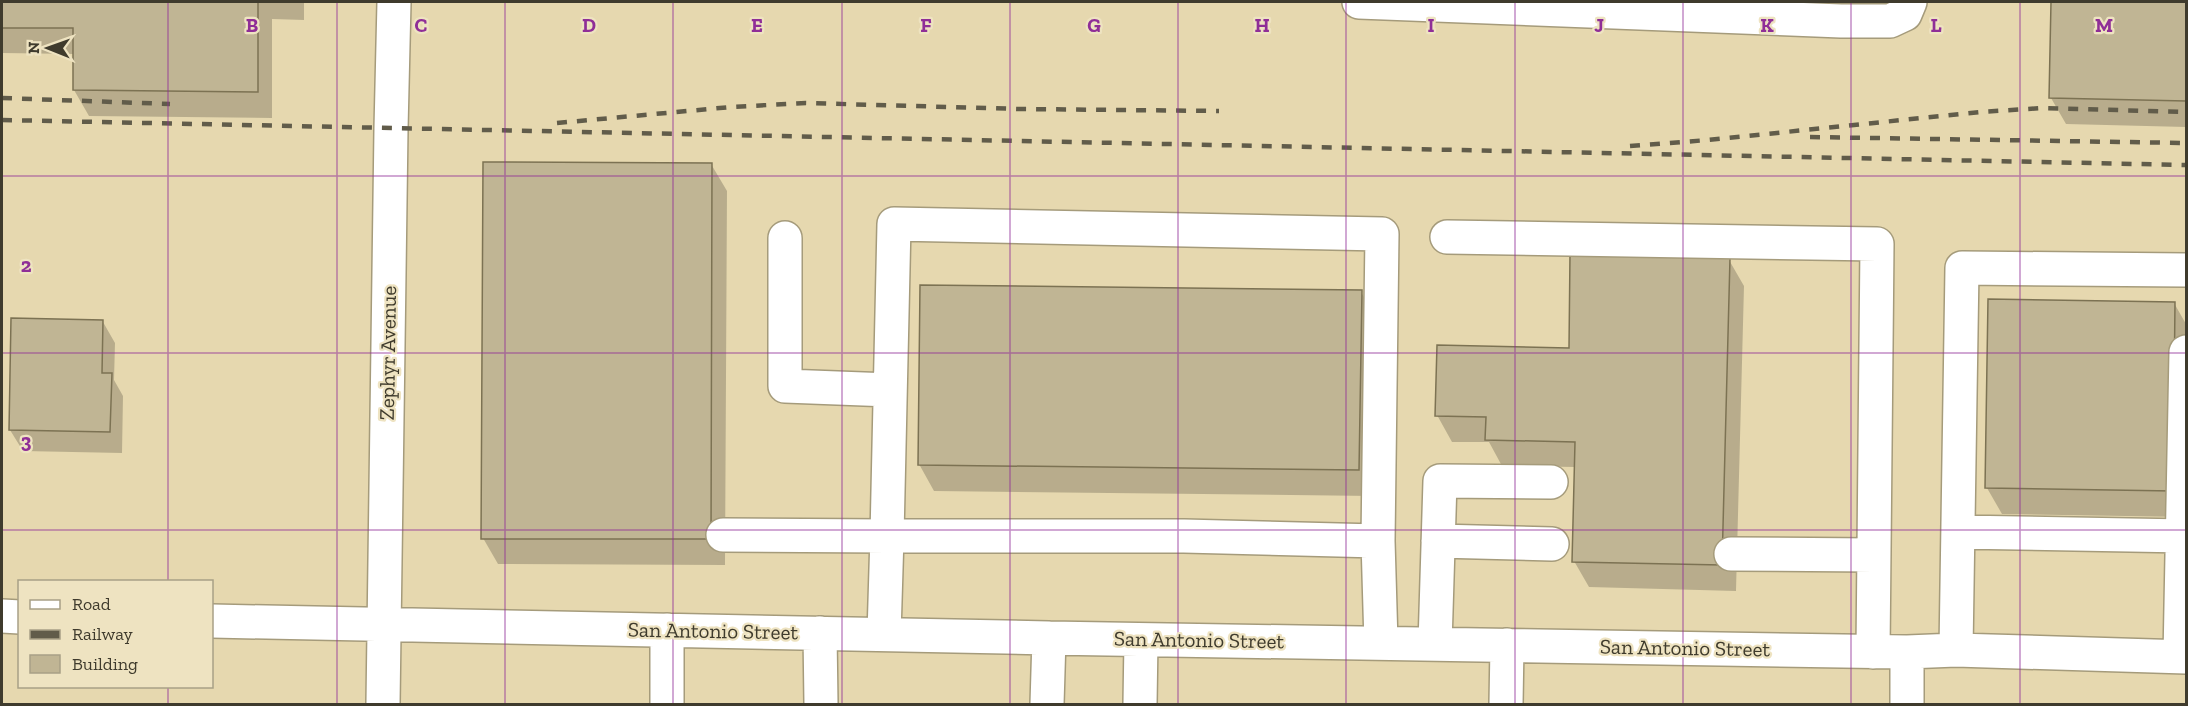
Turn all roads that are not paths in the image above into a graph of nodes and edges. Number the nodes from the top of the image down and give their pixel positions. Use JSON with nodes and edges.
{"nodes":[{"id":1,"x":394,"y":2,"type":"edge"},
{"id":2,"x":1359,"y":2,"type":"edge"},
{"id":3,"x":1910,"y":2,"type":"edge"},
{"id":4,"x":1447,"y":237,"type":"dead end"},
{"id":5,"x":784,"y":238,"type":"dead end"},
{"id":6,"x":2187,"y":270,"type":"edge"},
{"id":7,"x":2187,"y":352,"type":"edge"},
{"id":8,"x":890,"y":390,"type":"junction"},
{"id":9,"x":1551,"y":482,"type":"dead end"},
{"id":10,"x":1958,"y":532,"type":"junction"},
{"id":11,"x":723,"y":535,"type":"dead end"},
{"id":12,"x":887,"y":536,"type":"junction"},
{"id":13,"x":2185,"y":536,"type":"edge"},
{"id":14,"x":1378,"y":541,"type":"junction"},
{"id":15,"x":1438,"y":541,"type":"junction"},
{"id":16,"x":1552,"y":544,"type":"dead end"},
{"id":17,"x":1731,"y":554,"type":"dead end"},
{"id":18,"x":1874,"y":555,"type":"junction"},
{"id":19,"x":2,"y":616,"type":"edge"},
{"id":20,"x":18,"y":617,"type":"edge"},
{"id":21,"x":213,"y":621,"type":"edge"},
{"id":22,"x":385,"y":625,"type":"junction"},
{"id":23,"x":667,"y":630,"type":"junction"},
{"id":24,"x":820,"y":633,"type":"junction"},
{"id":25,"x":884,"y":634,"type":"junction"},
{"id":26,"x":1048,"y":638,"type":"junction"},
{"id":27,"x":1141,"y":639,"type":"junction"},
{"id":28,"x":1381,"y":643,"type":"junction"},
{"id":29,"x":1435,"y":644,"type":"junction"},
{"id":30,"x":1507,"y":645,"type":"junction"},
{"id":31,"x":1956,"y":650,"type":"junction"},
{"id":32,"x":1873,"y":652,"type":"junction"},
{"id":33,"x":1907,"y":652,"type":"junction"},
{"id":34,"x":2183,"y":657,"type":"edge"},
{"id":35,"x":383,"y":705,"type":"edge"},
{"id":36,"x":667,"y":705,"type":"edge"},
{"id":37,"x":821,"y":705,"type":"edge"},
{"id":38,"x":1047,"y":705,"type":"edge"},
{"id":39,"x":1140,"y":705,"type":"edge"},
{"id":40,"x":1506,"y":705,"type":"edge"},
{"id":41,"x":1907,"y":705,"type":"edge"}],
"edges":[{"from":1,"to":22,"type":"street","name":"Zephyr Avenue"},
{"from":2,"to":3,"type":"street"},
{"from":4,"to":18,"type":"street"},
{"from":5,"to":8,"type":"street"},
{"from":6,"to":10,"type":"street"},
{"from":7,"to":13,"type":"street"},
{"from":8,"to":12,"type":"street"},
{"from":8,"to":14,"type":"street"},
{"from":9,"to":15,"type":"street"},
{"from":10,"to":13,"type":"street"},
{"from":10,"to":31,"type":"street"},
{"from":11,"to":12,"type":"street"},
{"from":12,"to":14,"type":"street"},
{"from":12,"to":25,"type":"street"},
{"from":13,"to":34,"type":"street"},
{"from":14,"to":28,"type":"street"},
{"from":15,"to":16,"type":"street"},
{"from":15,"to":29,"type":"street"},
{"from":17,"to":18,"type":"street"},
{"from":18,"to":32,"type":"street"},
{"from":19,"to":20,"type":"street"},
{"from":21,"to":22,"type":"street","name":"San Antonio Street"},
{"from":22,"to":23,"type":"street","name":"San Antonio Street"},
{"from":22,"to":35,"type":"street","name":"Zephyr Avenue"},
{"from":23,"to":24,"type":"street","name":"San Antonio Street"},
{"from":23,"to":36,"type":"street"},
{"from":24,"to":25,"type":"street","name":"San Antonio Street"},
{"from":24,"to":37,"type":"street"},
{"from":25,"to":26,"type":"street","name":"San Antonio Street"},
{"from":26,"to":27,"type":"street","name":"San Antonio Street"},
{"from":26,"to":38,"type":"street"},
{"from":27,"to":28,"type":"street","name":"San Antonio Street"},
{"from":27,"to":39,"type":"street"},
{"from":28,"to":29,"type":"street","name":"San Antonio Street"},
{"from":29,"to":30,"type":"street","name":"San Antonio Street"},
{"from":30,"to":32,"type":"street","name":"San Antonio Street"},
{"from":30,"to":40,"type":"street"},
{"from":31,"to":33,"type":"street","name":"San Antonio Street"},
{"from":31,"to":34,"type":"street","name":"San Antonio Street"},
{"from":32,"to":33,"type":"street","name":"San Antonio Street"},
{"from":33,"to":41,"type":"street"}]}
